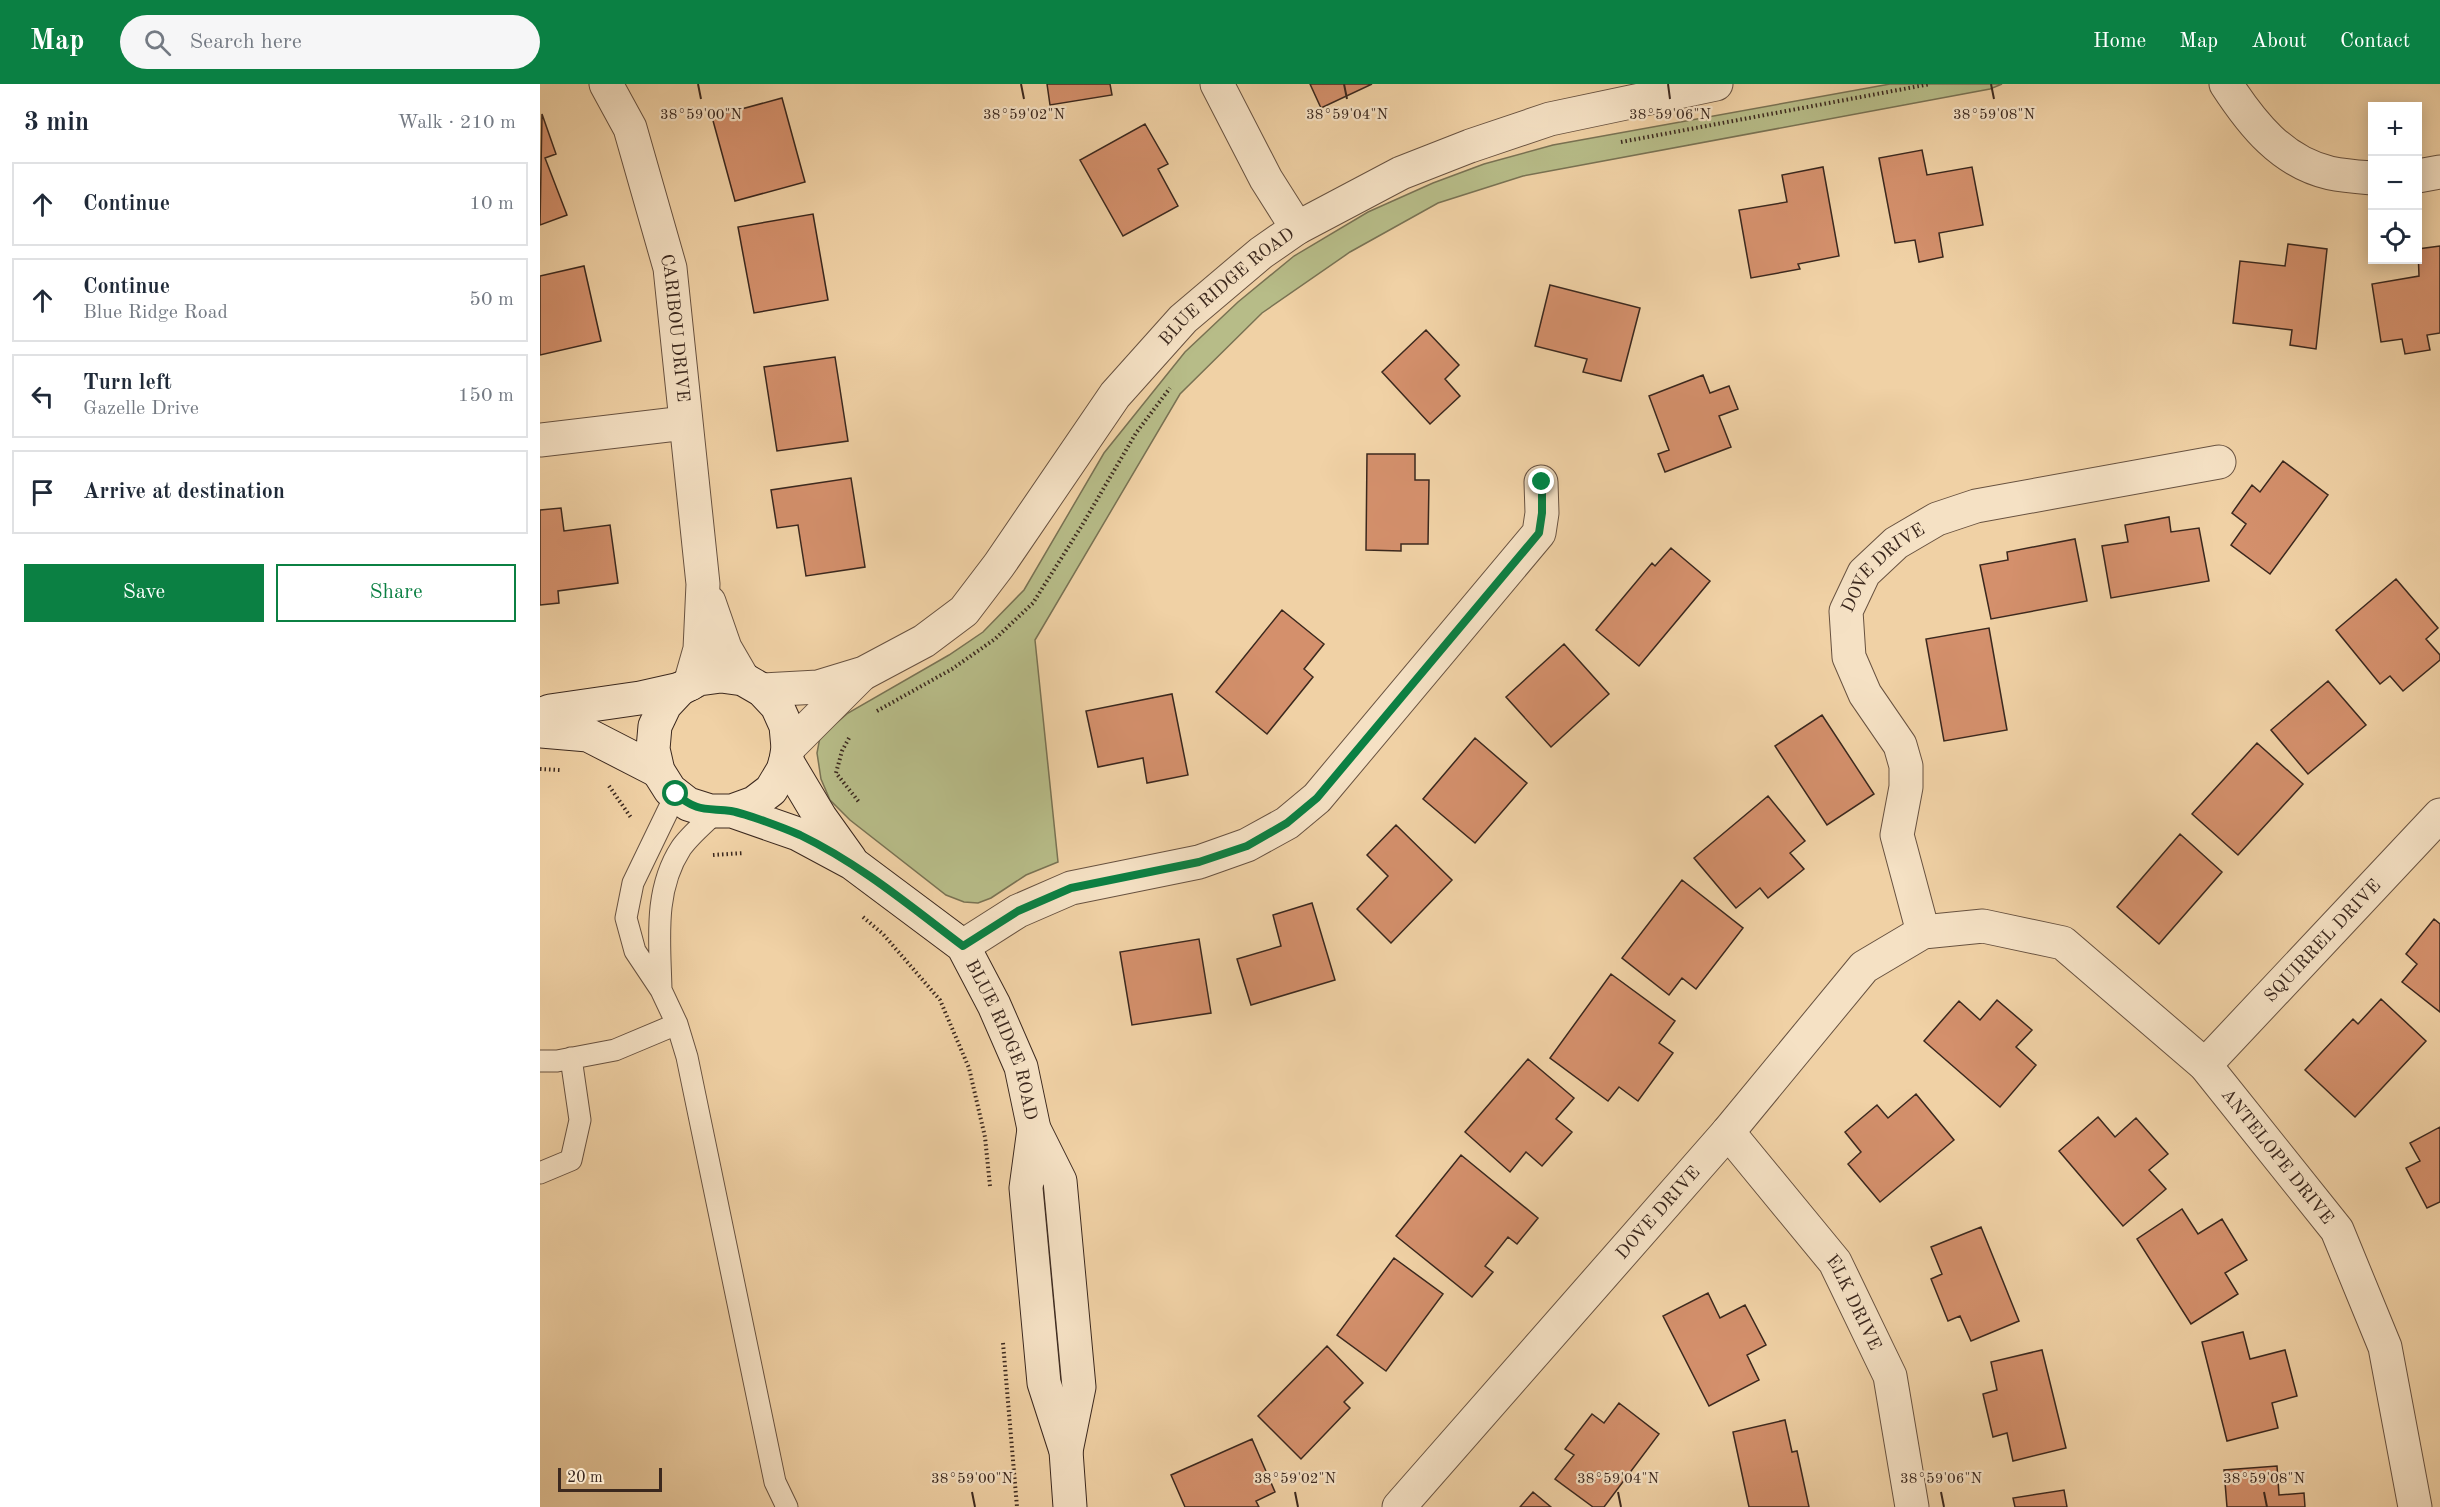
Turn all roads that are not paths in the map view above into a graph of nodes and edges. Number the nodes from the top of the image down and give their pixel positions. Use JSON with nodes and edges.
{"nodes":[{"id":1,"x":606,"y":84,"type":"edge"},
{"id":2,"x":1217,"y":84,"type":"edge"},
{"id":3,"x":1716,"y":84,"type":"edge"},
{"id":4,"x":2226,"y":84,"type":"edge"},
{"id":5,"x":2440,"y":172,"type":"edge"},
{"id":6,"x":2422,"y":175,"type":"edge"},
{"id":7,"x":2368,"y":177,"type":"edge"},
{"id":8,"x":1297,"y":228,"type":"junction"},
{"id":9,"x":686,"y":423,"type":"junction"},
{"id":10,"x":540,"y":440,"type":"edge"},
{"id":11,"x":2218,"y":462,"type":"dead end"},
{"id":12,"x":1542,"y":482,"type":"dead end"},
{"id":13,"x":703,"y":584,"type":"junction"},
{"id":14,"x":864,"y":673,"type":"junction"},
{"id":15,"x":752,"y":685,"type":"junction"},
{"id":16,"x":685,"y":687,"type":"junction"},
{"id":17,"x":540,"y":715,"type":"edge"},
{"id":18,"x":540,"y":731,"type":"edge"},
{"id":19,"x":787,"y":754,"type":"junction"},
{"id":20,"x":667,"y":782,"type":"junction"},
{"id":21,"x":724,"y":811,"type":"junction"},
{"id":22,"x":2440,"y":815,"type":"edge"},
{"id":23,"x":852,"y":863,"type":"junction"},
{"id":24,"x":1983,"y":926,"type":"joint"},
{"id":25,"x":1923,"y":932,"type":"junction"},
{"id":26,"x":963,"y":946,"type":"junction"},
{"id":27,"x":661,"y":990,"type":"junction"},
{"id":28,"x":677,"y":1024,"type":"junction"},
{"id":29,"x":572,"y":1058,"type":"junction"},
{"id":30,"x":540,"y":1061,"type":"edge"},
{"id":31,"x":2205,"y":1065,"type":"junction"},
{"id":32,"x":1728,"y":1132,"type":"junction"},
{"id":33,"x":540,"y":1173,"type":"edge"},
{"id":34,"x":787,"y":1507,"type":"edge"},
{"id":35,"x":1071,"y":1507,"type":"edge"},
{"id":36,"x":1399,"y":1507,"type":"edge"},
{"id":37,"x":1912,"y":1507,"type":"edge"},
{"id":38,"x":2415,"y":1507,"type":"edge"}],
"edges":[{"from":1,"to":9,"type":"street","name":"CARIBOU DRIVE"},
{"from":2,"to":8,"type":"street"},
{"from":3,"to":8,"type":"street","name":"BLUE RIDGE ROAD"},
{"from":4,"to":7,"type":"street"},
{"from":5,"to":6,"type":"street"},
{"from":8,"to":14,"type":"street","name":"BLUE RIDGE ROAD"},
{"from":9,"to":10,"type":"street"},
{"from":9,"to":13,"type":"street","name":"CARIBOU DRIVE"},
{"from":11,"to":25,"type":"street","name":"DOVE DRIVE"},
{"from":12,"to":26,"type":"street"},
{"from":13,"to":15,"type":"street","name":"CARIBOU DRIVE"},
{"from":13,"to":16,"type":"street","name":"CARIBOU DRIVE"},
{"from":14,"to":15,"type":"street","name":"BLUE RIDGE ROAD"},
{"from":14,"to":19,"type":"street","name":"BLUE RIDGE ROAD"},
{"from":15,"to":16,"type":"street"},
{"from":15,"to":19,"type":"street"},
{"from":16,"to":17,"type":"street"},
{"from":16,"to":20,"type":"street"},
{"from":18,"to":20,"type":"street"},
{"from":19,"to":21,"type":"street"},
{"from":19,"to":23,"type":"street","name":"BLUE RIDGE ROAD"},
{"from":20,"to":21,"type":"street"},
{"from":20,"to":27,"type":"lane"},
{"from":21,"to":23,"type":"street","name":"BLUE RIDGE ROAD"},
{"from":21,"to":27,"type":"lane"},
{"from":22,"to":31,"type":"street","name":"SQUIRREL DRIVE"},
{"from":23,"to":26,"type":"street","name":"BLUE RIDGE ROAD"},
{"from":24,"to":25,"type":"street","name":"DOVE DRIVE"},
{"from":24,"to":31,"type":"street","name":"ANTELOPE DRIVE"},
{"from":25,"to":32,"type":"street","name":"DOVE DRIVE"},
{"from":26,"to":35,"type":"street","name":"BLUE RIDGE ROAD"},
{"from":27,"to":28,"type":"lane"},
{"from":28,"to":29,"type":"lane"},
{"from":28,"to":34,"type":"lane"},
{"from":29,"to":30,"type":"lane"},
{"from":29,"to":33,"type":"lane"},
{"from":31,"to":38,"type":"street","name":"ANTELOPE DRIVE"},
{"from":32,"to":36,"type":"street","name":"DOVE DRIVE"},
{"from":32,"to":37,"type":"street","name":"ELK DRIVE"}]}
